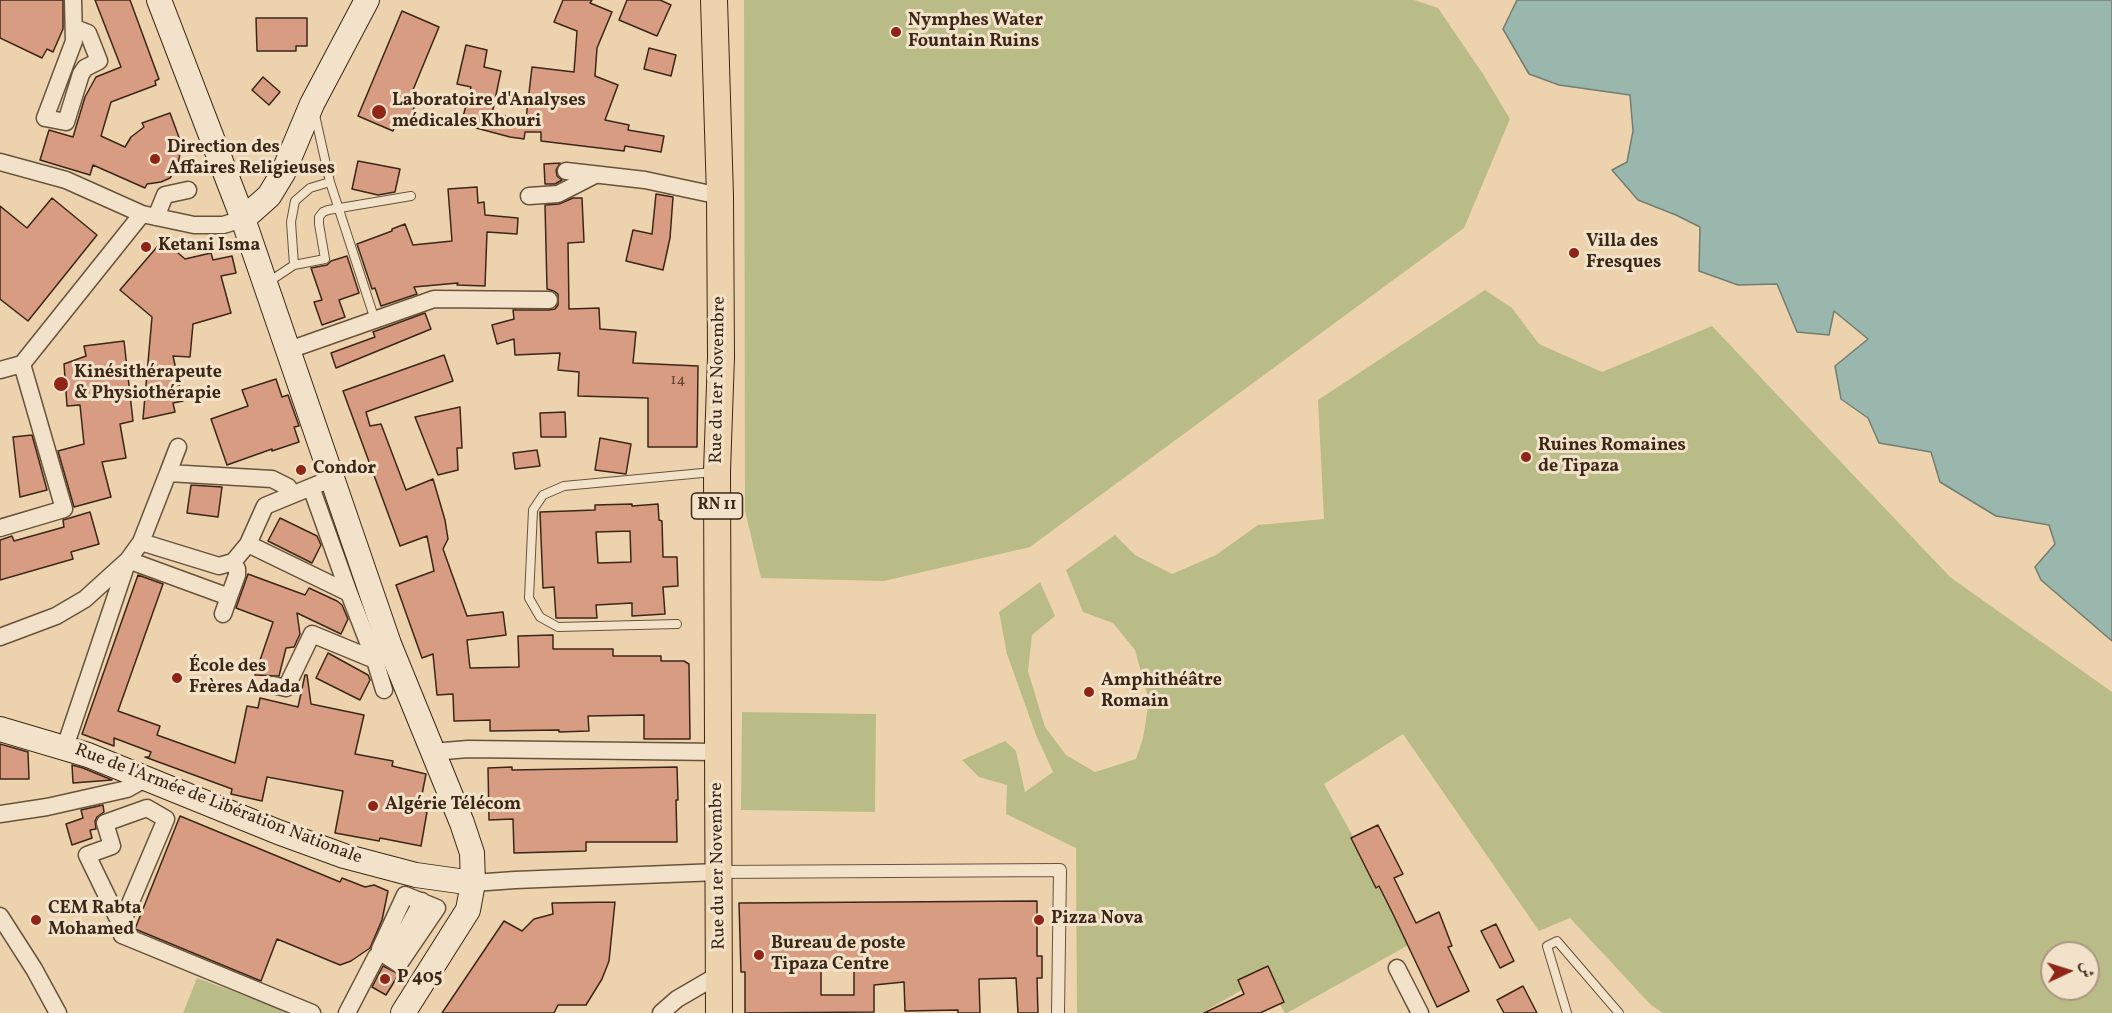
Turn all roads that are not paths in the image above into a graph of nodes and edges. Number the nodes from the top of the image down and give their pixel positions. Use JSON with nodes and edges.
{"nodes":[{"id":1,"x":74,"y":0,"type":"edge"},
{"id":2,"x":159,"y":0,"type":"edge"},
{"id":3,"x":367,"y":0,"type":"edge"},
{"id":4,"x":714,"y":0,"type":"edge"},
{"id":5,"x":75,"y":28,"type":"junction"},
{"id":6,"x":312,"y":104,"type":"junction"},
{"id":7,"x":0,"y":162,"type":"edge"},
{"id":8,"x":566,"y":171,"type":"dead end"},
{"id":9,"x":595,"y":175,"type":"junction"},
{"id":10,"x":330,"y":182,"type":"junction"},
{"id":11,"x":188,"y":190,"type":"dead end"},
{"id":12,"x":411,"y":196,"type":"dead end"},
{"id":13,"x":529,"y":196,"type":"dead end"},
{"id":14,"x":720,"y":196,"type":"junction"},
{"id":15,"x":339,"y":209,"type":"junction"},
{"id":16,"x":149,"y":215,"type":"junction"},
{"id":17,"x":243,"y":219,"type":"junction"},
{"id":18,"x":294,"y":265,"type":"junction"},
{"id":19,"x":265,"y":281,"type":"junction"},
{"id":20,"x":549,"y":300,"type":"dead end"},
{"id":21,"x":375,"y":320,"type":"junction"},
{"id":22,"x":289,"y":350,"type":"junction"},
{"id":23,"x":22,"y":364,"type":"junction"},
{"id":24,"x":0,"y":370,"type":"edge"},
{"id":25,"x":178,"y":447,"type":"dead end"},
{"id":26,"x":717,"y":471,"type":"junction"},
{"id":27,"x":168,"y":473,"type":"junction"},
{"id":28,"x":322,"y":482,"type":"junction"},
{"id":29,"x":293,"y":494,"type":"junction"},
{"id":30,"x":0,"y":528,"type":"edge"},
{"id":31,"x":141,"y":542,"type":"junction"},
{"id":32,"x":248,"y":544,"type":"junction"},
{"id":33,"x":128,"y":560,"type":"junction"},
{"id":34,"x":233,"y":562,"type":"junction"},
{"id":35,"x":349,"y":593,"type":"junction"},
{"id":36,"x":229,"y":597,"type":"junction"},
{"id":37,"x":224,"y":614,"type":"dead end"},
{"id":38,"x":677,"y":624,"type":"dead end"},
{"id":39,"x":0,"y":637,"type":"edge"},
{"id":40,"x":375,"y":660,"type":"junction"},
{"id":41,"x":273,"y":685,"type":"dead end"},
{"id":42,"x":384,"y":690,"type":"dead end"},
{"id":43,"x":0,"y":729,"type":"edge"},
{"id":44,"x":65,"y":747,"type":"junction"},
{"id":45,"x":432,"y":752,"type":"junction"},
{"id":46,"x":718,"y":752,"type":"junction"},
{"id":47,"x":147,"y":778,"type":"junction"},
{"id":48,"x":0,"y":814,"type":"edge"},
{"id":49,"x":718,"y":872,"type":"junction"},
{"id":50,"x":473,"y":883,"type":"junction"},
{"id":51,"x":422,"y":901,"type":"dead end"},
{"id":52,"x":0,"y":916,"type":"edge"},
{"id":53,"x":121,"y":925,"type":"junction"},
{"id":54,"x":1397,"y":968,"type":"dead end"},
{"id":55,"x":720,"y":974,"type":"junction"},
{"id":56,"x":303,"y":1011,"type":"edge"},
{"id":57,"x":58,"y":1013,"type":"edge"},
{"id":58,"x":347,"y":1013,"type":"edge"},
{"id":59,"x":403,"y":1013,"type":"edge"},
{"id":60,"x":661,"y":1013,"type":"edge"},
{"id":61,"x":719,"y":1013,"type":"edge"},
{"id":62,"x":1058,"y":1013,"type":"edge"},
{"id":63,"x":1420,"y":1013,"type":"edge"},
{"id":64,"x":1567,"y":1013,"type":"edge"},
{"id":65,"x":1619,"y":1013,"type":"edge"}],
"edges":[{"from":1,"to":5,"type":"street"},
{"from":2,"to":17,"type":"main road"},
{"from":3,"to":6,"type":"main road"},
{"from":4,"to":14,"type":"main road","name":"Rue du 1er Novembre","number":"RN 11"},
{"from":5,"to":5,"type":"street"},
{"from":6,"to":10,"type":"lane"},
{"from":6,"to":17,"type":"main road"},
{"from":7,"to":16,"type":"street"},
{"from":8,"to":9,"type":"street"},
{"from":9,"to":13,"type":"street"},
{"from":9,"to":14,"type":"street"},
{"from":10,"to":15,"type":"lane"},
{"from":10,"to":18,"type":"lane"},
{"from":11,"to":16,"type":"street"},
{"from":12,"to":15,"type":"lane"},
{"from":14,"to":26,"type":"main road","name":"Rue du 1er Novembre","number":"RN 11"},
{"from":15,"to":18,"type":"lane"},
{"from":15,"to":21,"type":"lane"},
{"from":16,"to":17,"type":"street"},
{"from":16,"to":23,"type":"street"},
{"from":17,"to":19,"type":"main road"},
{"from":18,"to":19,"type":"lane"},
{"from":19,"to":22,"type":"main road"},
{"from":20,"to":21,"type":"street"},
{"from":21,"to":22,"type":"street"},
{"from":22,"to":28,"type":"main road"},
{"from":23,"to":24,"type":"street"},
{"from":23,"to":30,"type":"street"},
{"from":25,"to":27,"type":"street"},
{"from":26,"to":38,"type":"lane"},
{"from":26,"to":46,"type":"main road","name":"Rue du 1er Novembre","number":"RN 11"},
{"from":27,"to":29,"type":"street"},
{"from":27,"to":31,"type":"street"},
{"from":28,"to":29,"type":"street"},
{"from":28,"to":35,"type":"street"},
{"from":28,"to":45,"type":"main road"},
{"from":29,"to":32,"type":"street"},
{"from":31,"to":33,"type":"street"},
{"from":31,"to":34,"type":"street"},
{"from":32,"to":34,"type":"street"},
{"from":32,"to":35,"type":"street"},
{"from":33,"to":36,"type":"street"},
{"from":33,"to":39,"type":"street"},
{"from":33,"to":44,"type":"street"},
{"from":34,"to":36,"type":"street"},
{"from":35,"to":40,"type":"street"},
{"from":36,"to":37,"type":"street"},
{"from":40,"to":41,"type":"street"},
{"from":40,"to":42,"type":"street"},
{"from":43,"to":44,"type":"main road","name":"Rue de l'Armée de Libération Nationale"},
{"from":44,"to":47,"type":"main road","name":"Rue de l'Armée de Libération Nationale"},
{"from":45,"to":46,"type":"street"},
{"from":45,"to":50,"type":"main road"},
{"from":46,"to":49,"type":"main road","name":"Rue du 1er Novembre","number":"RN 11"},
{"from":47,"to":48,"type":"street"},
{"from":47,"to":50,"type":"main road","name":"Rue de l'Armée de Libération Nationale"},
{"from":49,"to":50,"type":"street"},
{"from":49,"to":55,"type":"main road","name":"Rue du 1er Novembre","number":"RN 11"},
{"from":49,"to":62,"type":"street"},
{"from":50,"to":59,"type":"main road"},
{"from":51,"to":58,"type":"street"},
{"from":52,"to":57,"type":"street"},
{"from":53,"to":53,"type":"street"},
{"from":53,"to":56,"type":"street"},
{"from":54,"to":63,"type":"street"},
{"from":55,"to":60,"type":"street"},
{"from":55,"to":61,"type":"main road","name":"Rue du 1er Novembre","number":"RN 11"},
{"from":64,"to":65,"type":"lane"}]}
